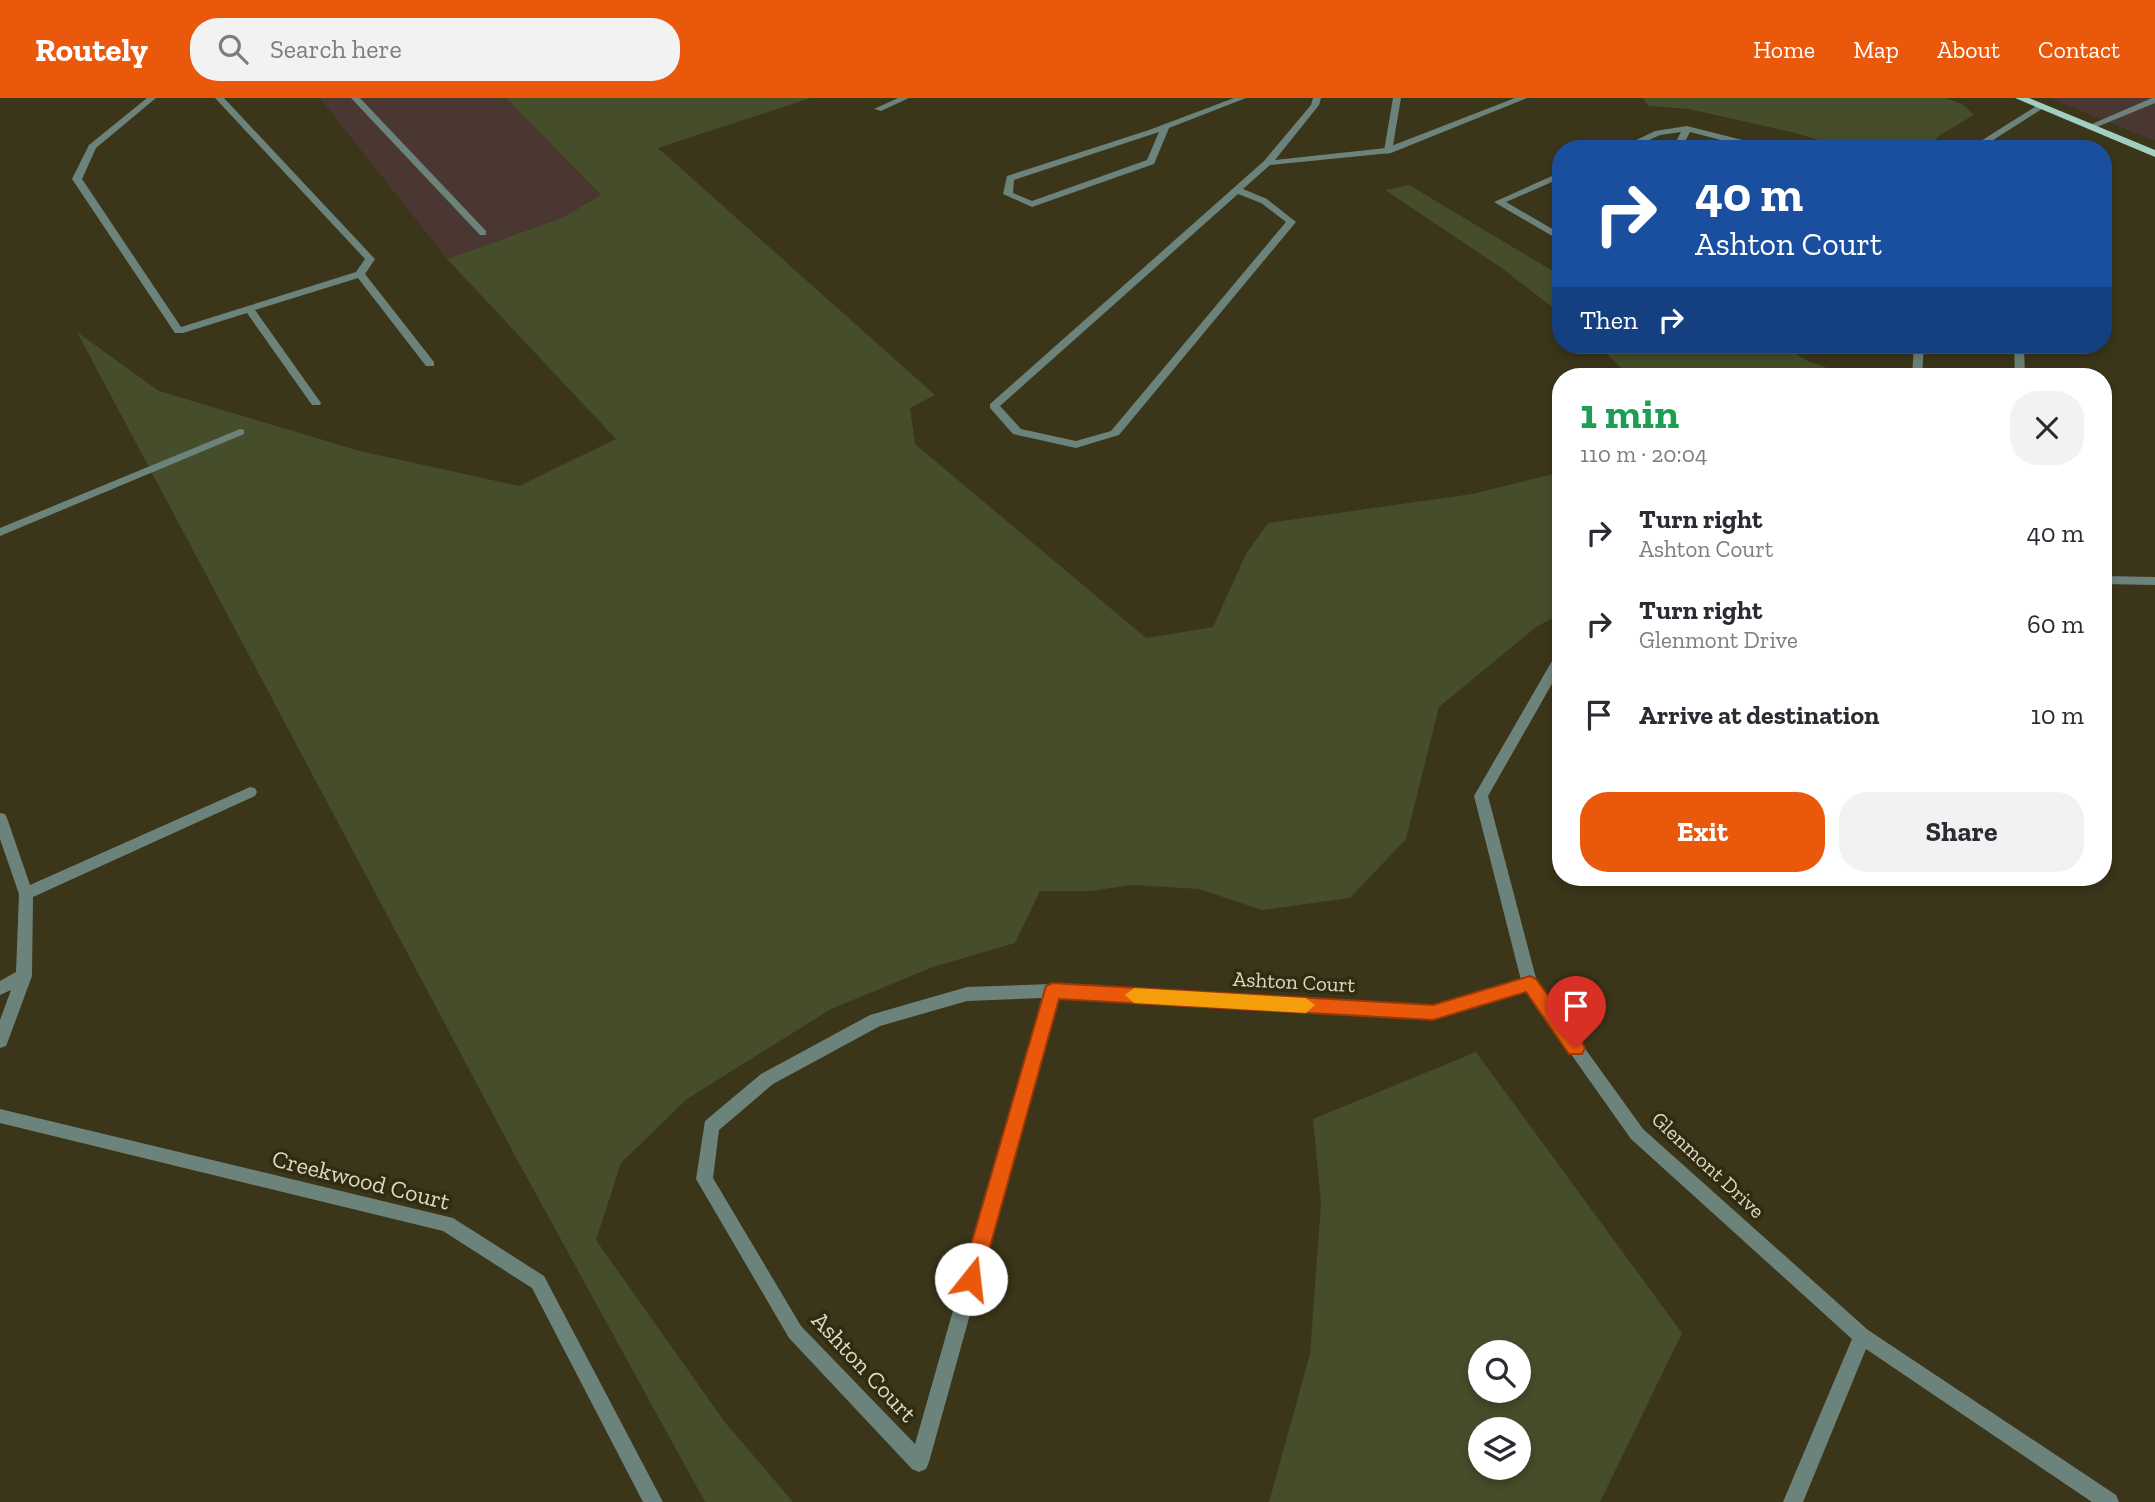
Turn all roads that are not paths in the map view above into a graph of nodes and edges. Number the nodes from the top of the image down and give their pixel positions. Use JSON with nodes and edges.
{"nodes":[{"id":1,"x":152,"y":98,"type":"edge"},
{"id":2,"x":219,"y":98,"type":"edge"},
{"id":3,"x":355,"y":98,"type":"edge"},
{"id":4,"x":905,"y":98,"type":"edge"},
{"id":5,"x":1242,"y":98,"type":"edge"},
{"id":6,"x":1317,"y":98,"type":"edge"},
{"id":7,"x":1397,"y":98,"type":"edge"},
{"id":8,"x":1523,"y":98,"type":"edge"},
{"id":9,"x":2020,"y":98,"type":"edge"},
{"id":10,"x":2155,"y":100,"type":"edge"},
{"id":11,"x":2040,"y":107,"type":"junction"},
{"id":12,"x":878,"y":109,"type":"dead end"},
{"id":13,"x":1166,"y":126,"type":"junction"},
{"id":14,"x":2089,"y":127,"type":"junction"},
{"id":15,"x":1687,"y":129,"type":"junction"},
{"id":16,"x":1642,"y":140,"type":"edge"},
{"id":17,"x":1681,"y":140,"type":"edge"},
{"id":18,"x":1730,"y":140,"type":"edge"},
{"id":19,"x":1987,"y":140,"type":"edge"},
{"id":20,"x":1388,"y":151,"type":"junction"},
{"id":21,"x":2155,"y":154,"type":"edge"},
{"id":22,"x":1267,"y":163,"type":"junction"},
{"id":23,"x":1552,"y":179,"type":"edge"},
{"id":24,"x":1237,"y":190,"type":"junction"},
{"id":25,"x":483,"y":233,"type":"dead end"},
{"id":26,"x":1552,"y":233,"type":"edge"},
{"id":27,"x":360,"y":274,"type":"junction"},
{"id":28,"x":250,"y":310,"type":"junction"},
{"id":29,"x":430,"y":364,"type":"dead end"},
{"id":30,"x":316,"y":403,"type":"dead end"},
{"id":31,"x":240,"y":432,"type":"dead end"},
{"id":32,"x":0,"y":532,"type":"edge"},
{"id":33,"x":2112,"y":580,"type":"edge"},
{"id":34,"x":2155,"y":581,"type":"edge"},
{"id":35,"x":1552,"y":673,"type":"edge"},
{"id":36,"x":250,"y":792,"type":"dead end"},
{"id":37,"x":0,"y":818,"type":"edge"},
{"id":38,"x":26,"y":894,"type":"junction"},
{"id":39,"x":24,"y":976,"type":"junction"},
{"id":40,"x":1530,"y":984,"type":"junction"},
{"id":41,"x":0,"y":988,"type":"edge"},
{"id":42,"x":1052,"y":991,"type":"junction"},
{"id":43,"x":0,"y":1041,"type":"edge"},
{"id":44,"x":0,"y":1116,"type":"edge"},
{"id":45,"x":1862,"y":1336,"type":"junction"},
{"id":46,"x":653,"y":1502,"type":"edge"},
{"id":47,"x":1793,"y":1502,"type":"edge"},
{"id":48,"x":2109,"y":1502,"type":"edge"}],
"edges":[{"from":1,"to":28,"type":"street"},
{"from":2,"to":27,"type":"street"},
{"from":3,"to":25,"type":"street"},
{"from":4,"to":12,"type":"street"},
{"from":5,"to":13,"type":"street"},
{"from":6,"to":22,"type":"street"},
{"from":7,"to":20,"type":"street"},
{"from":8,"to":20,"type":"street"},
{"from":9,"to":11,"type":"main road"},
{"from":10,"to":14,"type":"street"},
{"from":11,"to":14,"type":"main road"},
{"from":11,"to":19,"type":"street"},
{"from":13,"to":13,"type":"street"},
{"from":14,"to":21,"type":"main road"},
{"from":15,"to":16,"type":"street"},
{"from":15,"to":17,"type":"street"},
{"from":15,"to":18,"type":"street"},
{"from":20,"to":22,"type":"street"},
{"from":22,"to":24,"type":"street"},
{"from":23,"to":26,"type":"street"},
{"from":24,"to":24,"type":"street"},
{"from":27,"to":28,"type":"street"},
{"from":27,"to":29,"type":"street"},
{"from":28,"to":30,"type":"street"},
{"from":31,"to":32,"type":"street"},
{"from":33,"to":34,"type":"street"},
{"from":35,"to":40,"type":"street","name":"Glenmont Drive"},
{"from":36,"to":38,"type":"street"},
{"from":37,"to":38,"type":"street"},
{"from":38,"to":39,"type":"street"},
{"from":39,"to":41,"type":"street"},
{"from":39,"to":43,"type":"street"},
{"from":40,"to":42,"type":"street","name":"Ashton Court"},
{"from":40,"to":45,"type":"street","name":"Glenmont Drive"},
{"from":42,"to":42,"type":"street","name":"Ashton Court"},
{"from":44,"to":46,"type":"street","name":"Creekwood Court"},
{"from":45,"to":47,"type":"street"},
{"from":45,"to":48,"type":"street","name":"Glenmont Drive"}]}
